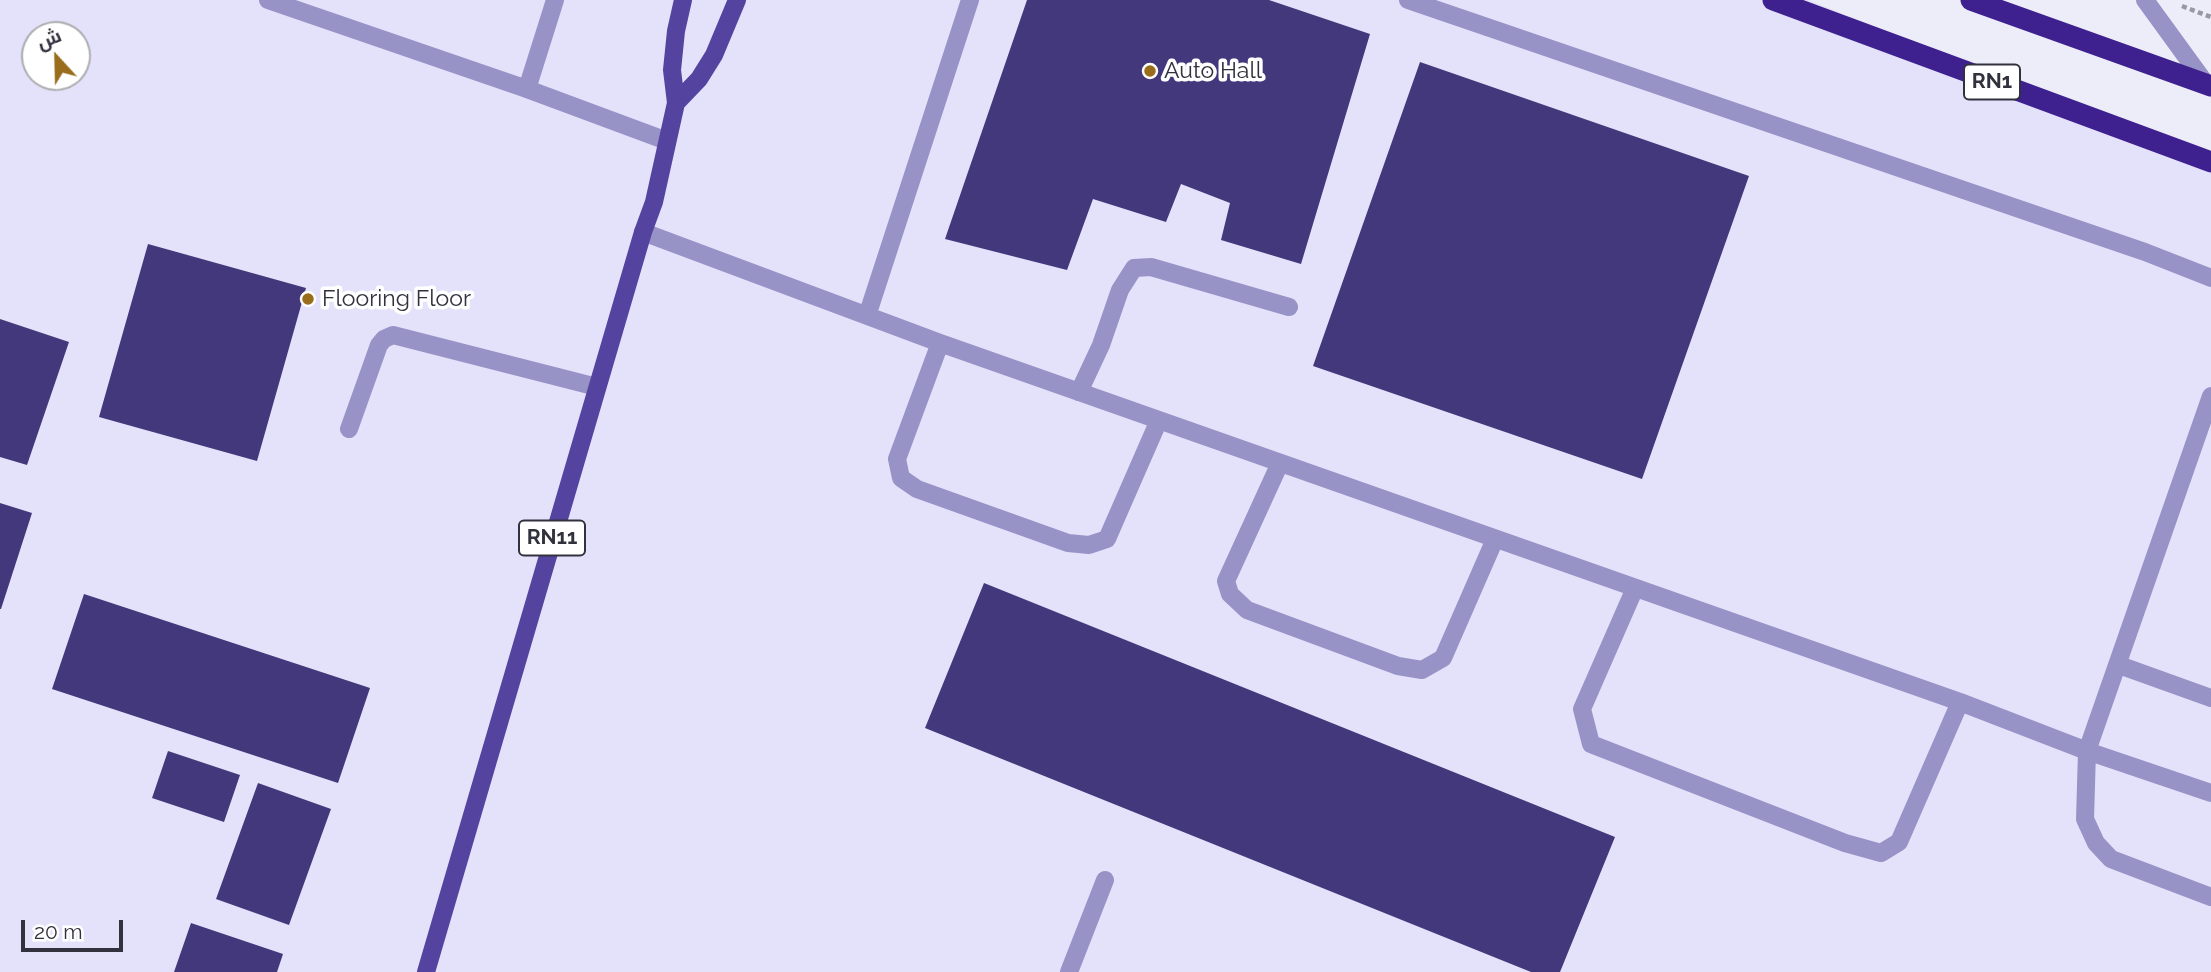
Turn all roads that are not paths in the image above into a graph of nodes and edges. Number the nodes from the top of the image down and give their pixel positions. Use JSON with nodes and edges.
{"nodes":[{"id":1,"x":268,"y":0,"type":"edge"},
{"id":2,"x":555,"y":0,"type":"edge"},
{"id":3,"x":683,"y":0,"type":"edge"},
{"id":4,"x":737,"y":0,"type":"edge"},
{"id":5,"x":970,"y":0,"type":"edge"},
{"id":6,"x":1408,"y":0,"type":"edge"},
{"id":7,"x":1773,"y":0,"type":"edge"},
{"id":8,"x":1971,"y":0,"type":"edge"},
{"id":9,"x":2145,"y":0,"type":"edge"},
{"id":10,"x":2208,"y":85,"type":"edge"},
{"id":11,"x":527,"y":89,"type":"junction"},
{"id":12,"x":676,"y":103,"type":"junction"},
{"id":13,"x":667,"y":141,"type":"junction"},
{"id":14,"x":2211,"y":162,"type":"edge"},
{"id":15,"x":643,"y":232,"type":"junction"},
{"id":16,"x":2211,"y":278,"type":"edge"},
{"id":17,"x":1289,"y":306,"type":"dead end"},
{"id":18,"x":867,"y":316,"type":"junction"},
{"id":19,"x":940,"y":343,"type":"junction"},
{"id":20,"x":597,"y":387,"type":"junction"},
{"id":21,"x":1079,"y":392,"type":"junction"},
{"id":22,"x":2211,"y":396,"type":"edge"},
{"id":23,"x":1159,"y":420,"type":"junction"},
{"id":24,"x":349,"y":429,"type":"dead end"},
{"id":25,"x":1280,"y":463,"type":"junction"},
{"id":26,"x":1495,"y":539,"type":"junction"},
{"id":27,"x":1635,"y":588,"type":"junction"},
{"id":28,"x":2119,"y":665,"type":"junction"},
{"id":29,"x":2211,"y":698,"type":"edge"},
{"id":30,"x":1960,"y":702,"type":"junction"},
{"id":31,"x":2087,"y":751,"type":"junction"},
{"id":32,"x":2211,"y":793,"type":"edge"},
{"id":33,"x":1105,"y":880,"type":"dead end"},
{"id":34,"x":2211,"y":897,"type":"edge"},
{"id":35,"x":426,"y":972,"type":"edge"},
{"id":36,"x":1069,"y":972,"type":"edge"}],
"edges":[{"from":1,"to":11,"type":"street"},
{"from":2,"to":11,"type":"street"},
{"from":3,"to":12,"type":"main road","number":"RN11"},
{"from":4,"to":12,"type":"main road","number":"RN11"},
{"from":5,"to":18,"type":"street"},
{"from":6,"to":16,"type":"street"},
{"from":7,"to":14,"type":"highway","number":"RN1"},
{"from":8,"to":10,"type":"highway"},
{"from":9,"to":10,"type":"street"},
{"from":11,"to":13,"type":"street"},
{"from":12,"to":13,"type":"main road","number":"RN11"},
{"from":13,"to":15,"type":"main road","number":"RN11"},
{"from":15,"to":18,"type":"street"},
{"from":15,"to":20,"type":"main road","number":"RN11"},
{"from":17,"to":21,"type":"street"},
{"from":18,"to":19,"type":"street"},
{"from":19,"to":21,"type":"street"},
{"from":19,"to":23,"type":"street"},
{"from":20,"to":24,"type":"street"},
{"from":20,"to":35,"type":"main road","number":"RN11"},
{"from":21,"to":23,"type":"street"},
{"from":22,"to":28,"type":"street"},
{"from":23,"to":25,"type":"street"},
{"from":25,"to":26,"type":"street"},
{"from":25,"to":26,"type":"street"},
{"from":26,"to":27,"type":"street"},
{"from":27,"to":30,"type":"street"},
{"from":27,"to":30,"type":"street"},
{"from":28,"to":29,"type":"street"},
{"from":28,"to":31,"type":"street"},
{"from":30,"to":31,"type":"street"},
{"from":31,"to":32,"type":"street"},
{"from":31,"to":34,"type":"street"},
{"from":33,"to":36,"type":"street"}]}
